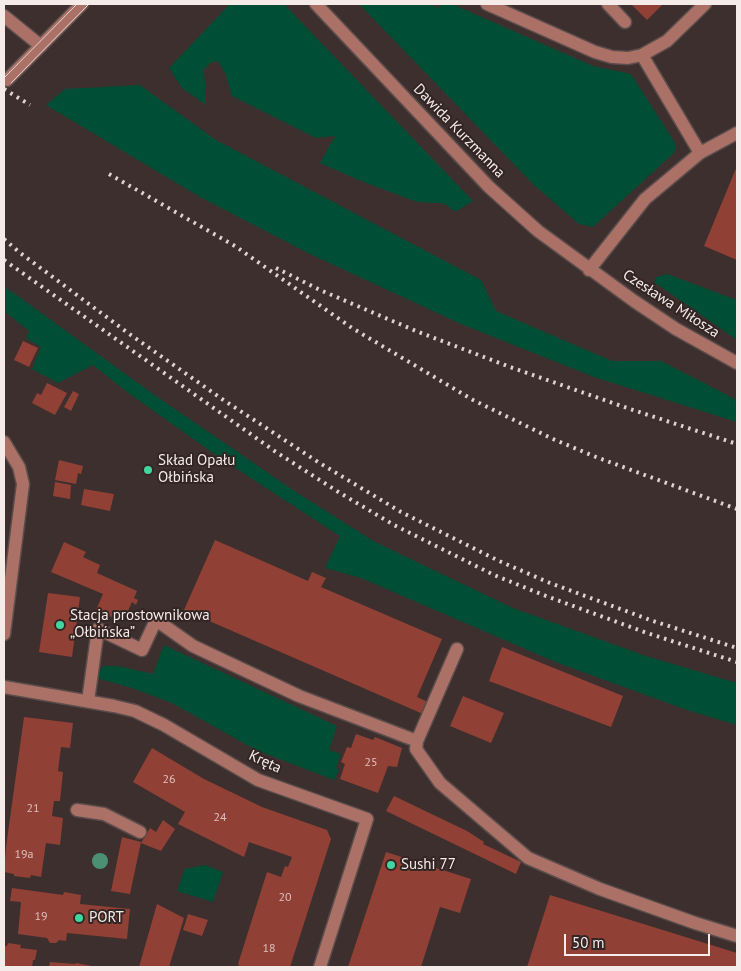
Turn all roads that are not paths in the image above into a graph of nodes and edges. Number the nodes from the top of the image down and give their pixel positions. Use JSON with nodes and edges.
{"nodes":[{"id":1,"x":82,"y":4,"type":"edge"},
{"id":2,"x":316,"y":4,"type":"edge"},
{"id":3,"x":487,"y":4,"type":"edge"},
{"id":4,"x":608,"y":4,"type":"edge"},
{"id":5,"x":705,"y":4,"type":"edge"},
{"id":6,"x":4,"y":16,"type":"edge"},
{"id":7,"x":625,"y":22,"type":"dead end"},
{"id":8,"x":41,"y":46,"type":"junction"},
{"id":9,"x":642,"y":56,"type":"junction"},
{"id":10,"x":7,"y":80,"type":"dead end"},
{"id":11,"x":737,"y":133,"type":"edge"},
{"id":12,"x":700,"y":153,"type":"junction"},
{"id":13,"x":589,"y":270,"type":"junction"},
{"id":14,"x":737,"y":364,"type":"edge"},
{"id":15,"x":4,"y":442,"type":"edge"},
{"id":16,"x":4,"y":634,"type":"edge"},
{"id":17,"x":457,"y":649,"type":"dead end"},
{"id":18,"x":4,"y":687,"type":"edge"},
{"id":19,"x":88,"y":701,"type":"junction"},
{"id":20,"x":417,"y":741,"type":"junction"},
{"id":21,"x":76,"y":810,"type":"dead end"},
{"id":22,"x":140,"y":832,"type":"dead end"},
{"id":23,"x":737,"y":936,"type":"edge"},
{"id":24,"x":320,"y":967,"type":"edge"}],
"edges":[{"from":1,"to":8,"type":"street"},
{"from":2,"to":13,"type":"street","name":"Dawida Kurzmanna"},
{"from":3,"to":9,"type":"street"},
{"from":4,"to":7,"type":"street"},
{"from":5,"to":9,"type":"street"},
{"from":6,"to":8,"type":"street"},
{"from":8,"to":10,"type":"street"},
{"from":9,"to":12,"type":"street"},
{"from":11,"to":12,"type":"street"},
{"from":12,"to":13,"type":"street"},
{"from":13,"to":14,"type":"street","name":"Czesława Miłosza"},
{"from":15,"to":16,"type":"street"},
{"from":17,"to":20,"type":"street"},
{"from":18,"to":19,"type":"street","name":"Kręta"},
{"from":19,"to":20,"type":"street"},
{"from":19,"to":24,"type":"street","name":"Kręta"},
{"from":20,"to":23,"type":"street"},
{"from":21,"to":22,"type":"street"}]}
